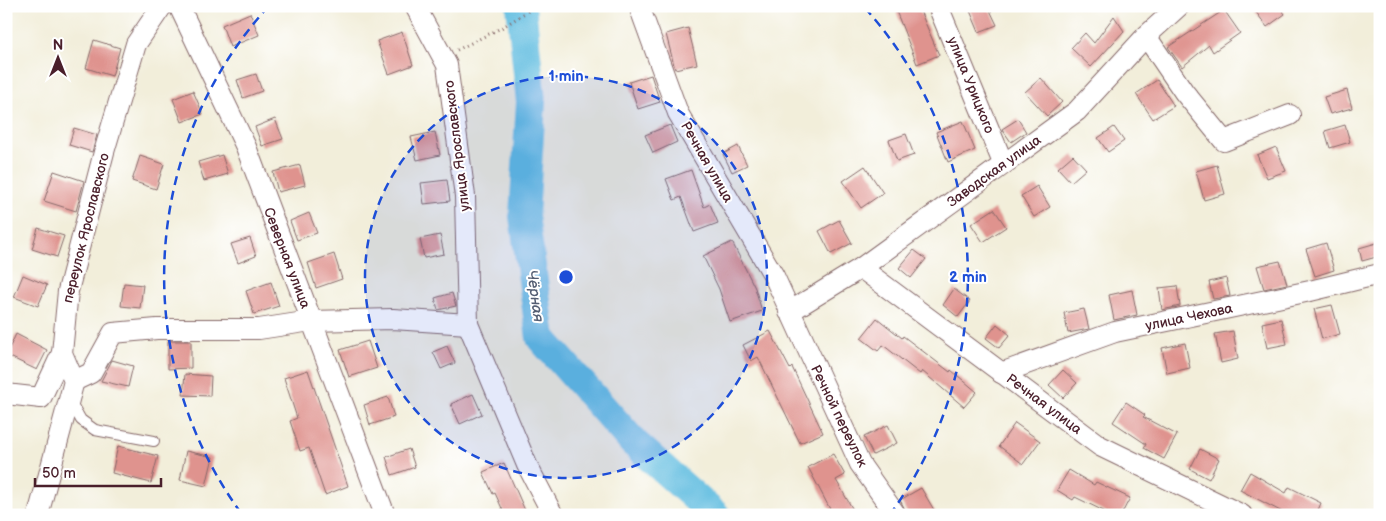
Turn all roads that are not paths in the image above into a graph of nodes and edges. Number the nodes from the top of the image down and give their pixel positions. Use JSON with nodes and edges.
{"nodes":[{"id":1,"x":162,"y":6,"type":"edge"},
{"id":2,"x":179,"y":6,"type":"edge"},
{"id":3,"x":414,"y":6,"type":"edge"},
{"id":4,"x":639,"y":6,"type":"edge"},
{"id":5,"x":938,"y":6,"type":"edge"},
{"id":6,"x":1179,"y":6,"type":"edge"},
{"id":7,"x":1146,"y":36,"type":"junction"},
{"id":8,"x":1290,"y":115,"type":"dead end"},
{"id":9,"x":1003,"y":164,"type":"junction"},
{"id":10,"x":861,"y":268,"type":"junction"},
{"id":11,"x":1380,"y":274,"type":"edge"},
{"id":12,"x":789,"y":312,"type":"junction"},
{"id":13,"x":311,"y":321,"type":"junction"},
{"id":14,"x":468,"y":324,"type":"junction"},
{"id":15,"x":62,"y":353,"type":"junction"},
{"id":16,"x":1002,"y":372,"type":"junction"},
{"id":17,"x":74,"y":381,"type":"junction"},
{"id":18,"x":6,"y":394,"type":"edge"},
{"id":19,"x":70,"y":401,"type":"junction"},
{"id":20,"x":154,"y":441,"type":"dead end"},
{"id":21,"x":38,"y":515,"type":"edge"},
{"id":22,"x":386,"y":515,"type":"edge"},
{"id":23,"x":553,"y":515,"type":"edge"},
{"id":24,"x":896,"y":515,"type":"edge"},
{"id":25,"x":1242,"y":515,"type":"edge"}],
"edges":[{"from":1,"to":15,"type":"street","name":"переулок Ярославского"},
{"from":2,"to":13,"type":"street","name":"Северная улица"},
{"from":3,"to":14,"type":"street","name":"улица Ярославского"},
{"from":4,"to":12,"type":"street","name":"Речная улица"},
{"from":5,"to":9,"type":"street","name":"улица Урицкого"},
{"from":6,"to":7,"type":"street","name":"Заводская улица"},
{"from":7,"to":8,"type":"street"},
{"from":7,"to":9,"type":"street","name":"Заводская улица"},
{"from":9,"to":10,"type":"street","name":"Заводская улица"},
{"from":10,"to":12,"type":"street","name":"Заводская улица"},
{"from":10,"to":16,"type":"street","name":"Речная улица"},
{"from":11,"to":16,"type":"street","name":"улица Чехова"},
{"from":12,"to":24,"type":"street","name":"Речной переулок"},
{"from":13,"to":14,"type":"street"},
{"from":13,"to":17,"type":"street"},
{"from":13,"to":22,"type":"street","name":"Северная улица"},
{"from":14,"to":23,"type":"street","name":"улица Ярославского"},
{"from":15,"to":17,"type":"street","name":"переулок Ярославского"},
{"from":15,"to":18,"type":"street"},
{"from":16,"to":25,"type":"street","name":"Речная улица"},
{"from":17,"to":19,"type":"street"},
{"from":19,"to":20,"type":"lane"},
{"from":19,"to":21,"type":"street"}]}
